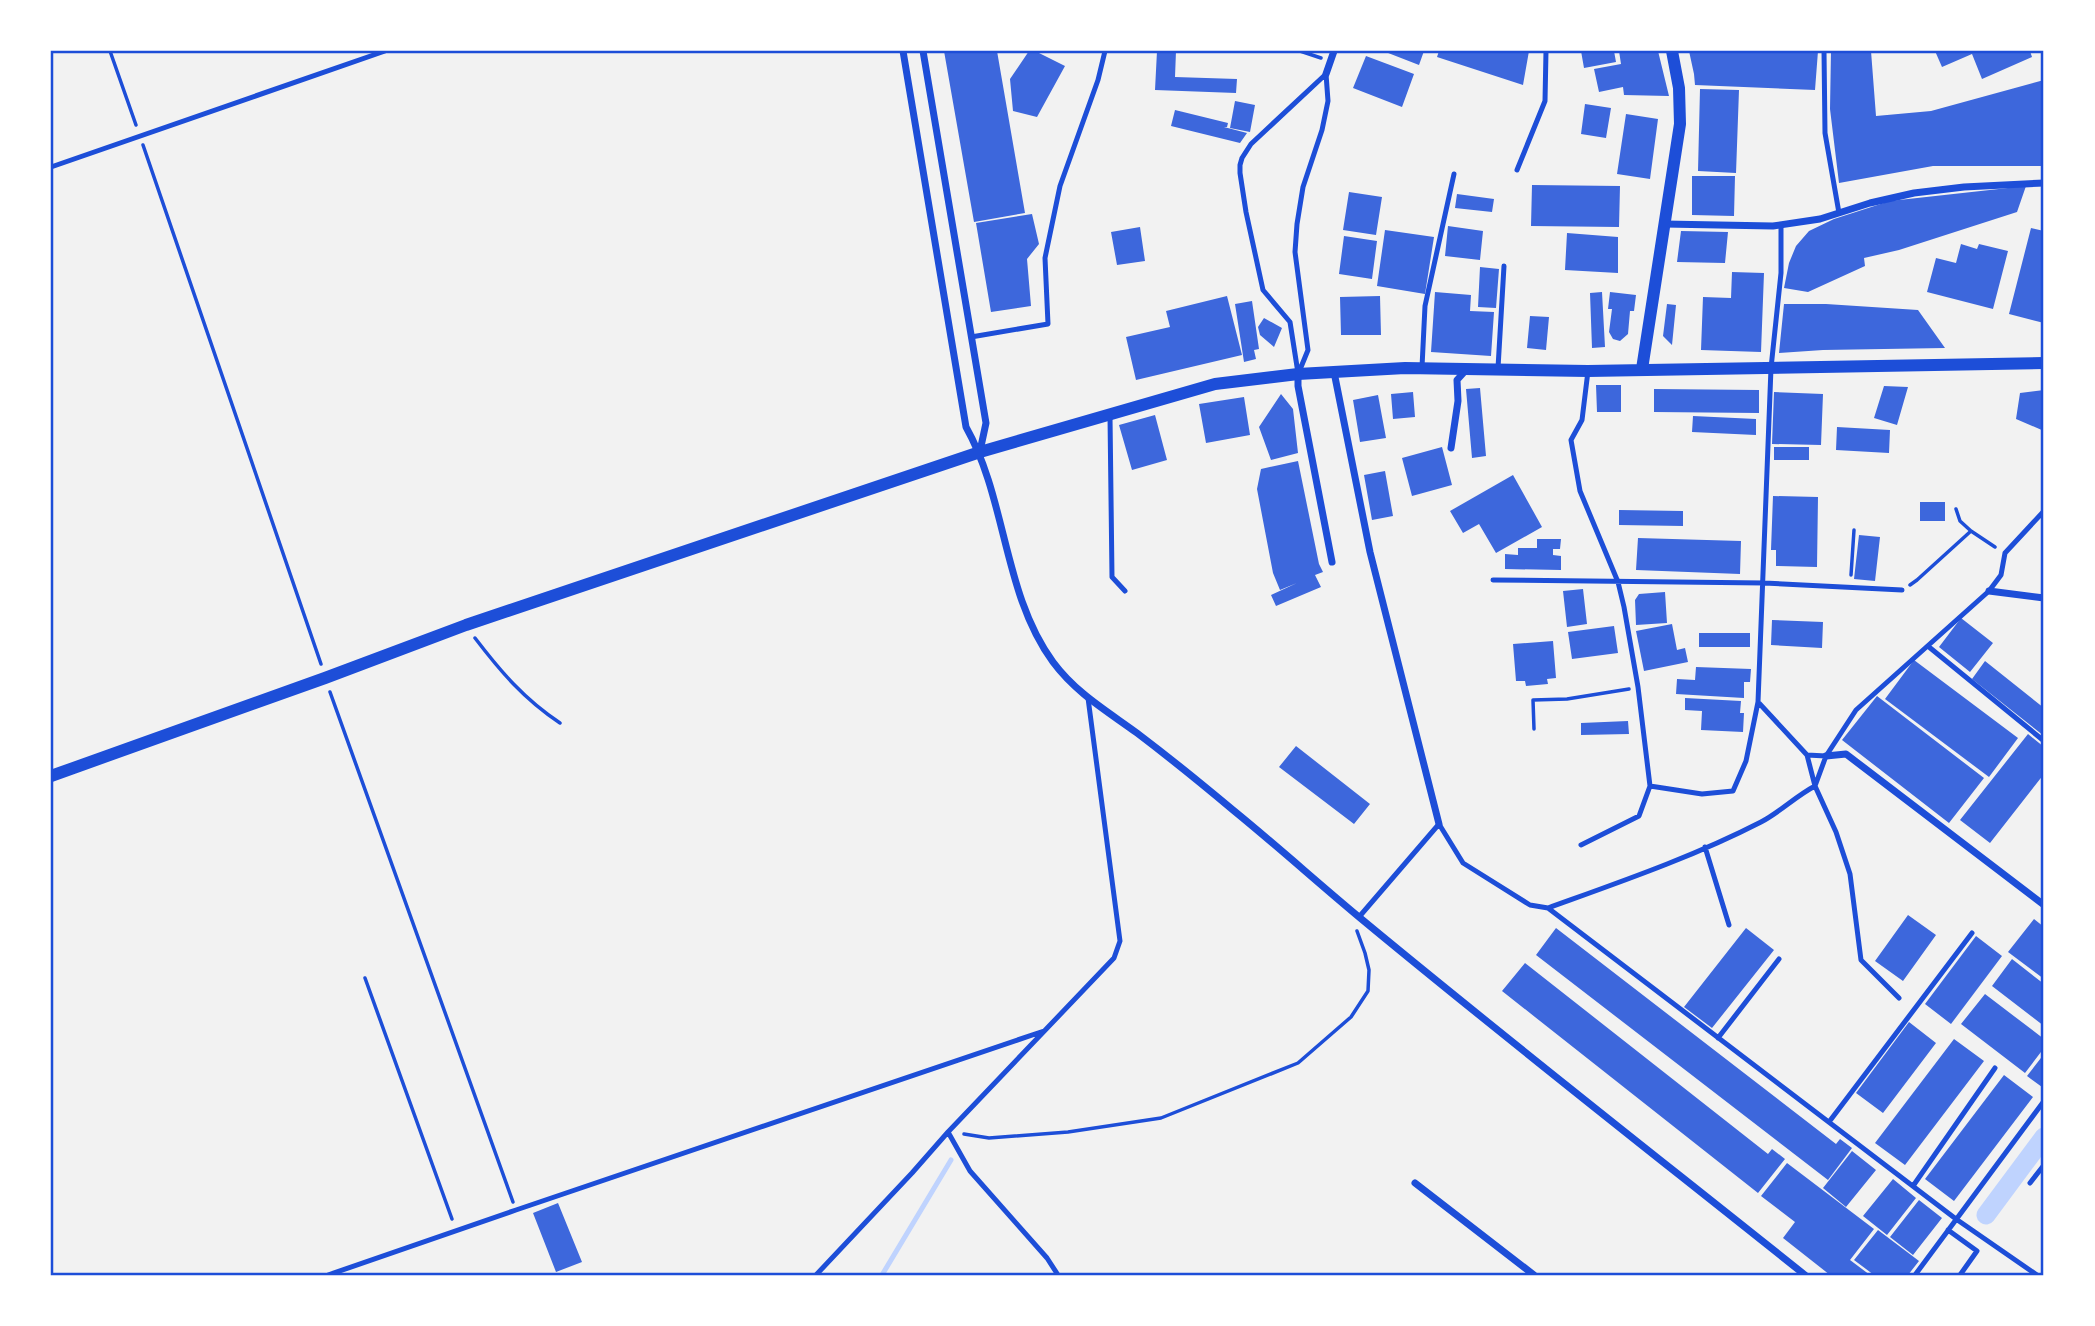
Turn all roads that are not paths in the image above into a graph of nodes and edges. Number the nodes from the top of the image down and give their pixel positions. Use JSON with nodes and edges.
{"nodes":[{"id":1,"x":385,"y":51,"type":"edge"},
{"id":2,"x":903,"y":51,"type":"edge"},
{"id":3,"x":923,"y":51,"type":"edge"},
{"id":4,"x":1105,"y":51,"type":"edge"},
{"id":5,"x":1334,"y":51,"type":"edge"},
{"id":6,"x":1546,"y":51,"type":"edge"},
{"id":7,"x":1672,"y":51,"type":"edge"},
{"id":8,"x":1824,"y":51,"type":"edge"},
{"id":9,"x":1326,"y":74,"type":"junction"},
{"id":10,"x":51,"y":167,"type":"edge"},
{"id":11,"x":1517,"y":170,"type":"dead end"},
{"id":12,"x":1454,"y":174,"type":"dead end"},
{"id":13,"x":2044,"y":183,"type":"edge"},
{"id":14,"x":1839,"y":212,"type":"junction"},
{"id":15,"x":1664,"y":224,"type":"junction"},
{"id":16,"x":1781,"y":225,"type":"junction"},
{"id":17,"x":1504,"y":266,"type":"dead end"},
{"id":18,"x":971,"y":337,"type":"junction"},
{"id":19,"x":2044,"y":363,"type":"edge"},
{"id":20,"x":1422,"y":368,"type":"junction"},
{"id":21,"x":1771,"y":368,"type":"junction"},
{"id":22,"x":1467,"y":369,"type":"junction"},
{"id":23,"x":1498,"y":369,"type":"junction"},
{"id":24,"x":1642,"y":369,"type":"junction"},
{"id":25,"x":1588,"y":371,"type":"junction"},
{"id":26,"x":1334,"y":372,"type":"junction"},
{"id":27,"x":1298,"y":374,"type":"junction"},
{"id":28,"x":1110,"y":413,"type":"junction"},
{"id":29,"x":1451,"y":448,"type":"dead end"},
{"id":30,"x":980,"y":452,"type":"junction"},
{"id":31,"x":2044,"y":511,"type":"edge"},
{"id":32,"x":1332,"y":562,"type":"dead end"},
{"id":33,"x":1493,"y":580,"type":"dead end"},
{"id":34,"x":1618,"y":582,"type":"junction"},
{"id":35,"x":1764,"y":583,"type":"junction"},
{"id":36,"x":1902,"y":590,"type":"road end"},
{"id":37,"x":1125,"y":591,"type":"dead end"},
{"id":38,"x":1989,"y":592,"type":"junction"},
{"id":39,"x":2044,"y":597,"type":"edge"},
{"id":40,"x":1929,"y":647,"type":"junction"},
{"id":41,"x":1088,"y":698,"type":"junction"},
{"id":42,"x":1758,"y":702,"type":"junction"},
{"id":43,"x":2044,"y":741,"type":"edge"},
{"id":44,"x":1807,"y":755,"type":"junction"},
{"id":45,"x":1826,"y":756,"type":"junction"},
{"id":46,"x":51,"y":776,"type":"edge"},
{"id":47,"x":1650,"y":786,"type":"junction"},
{"id":48,"x":1815,"y":786,"type":"junction"},
{"id":49,"x":1439,"y":824,"type":"junction"},
{"id":50,"x":1581,"y":845,"type":"dead end"},
{"id":51,"x":1705,"y":847,"type":"junction"},
{"id":52,"x":2044,"y":905,"type":"edge"},
{"id":53,"x":1548,"y":908,"type":"junction"},
{"id":54,"x":1359,"y":917,"type":"junction"},
{"id":55,"x":1728,"y":925,"type":"dead end"},
{"id":56,"x":1972,"y":933,"type":"dead end"},
{"id":57,"x":1779,"y":959,"type":"dead end"},
{"id":58,"x":1899,"y":998,"type":"dead end"},
{"id":59,"x":1044,"y":1031,"type":"junction"},
{"id":60,"x":1718,"y":1038,"type":"junction"},
{"id":61,"x":1995,"y":1068,"type":"dead end"},
{"id":62,"x":2044,"y":1101,"type":"edge"},
{"id":63,"x":1829,"y":1122,"type":"junction"},
{"id":64,"x":948,"y":1132,"type":"junction"},
{"id":65,"x":2044,"y":1165,"type":"edge"},
{"id":66,"x":1415,"y":1183,"type":"dead end"},
{"id":67,"x":2030,"y":1183,"type":"dead end"},
{"id":68,"x":1913,"y":1186,"type":"junction"},
{"id":69,"x":1956,"y":1219,"type":"junction"},
{"id":70,"x":1948,"y":1230,"type":"junction"},
{"id":71,"x":328,"y":1275,"type":"edge"},
{"id":72,"x":817,"y":1275,"type":"edge"},
{"id":73,"x":1058,"y":1275,"type":"edge"},
{"id":74,"x":1534,"y":1275,"type":"edge"},
{"id":75,"x":1804,"y":1275,"type":"edge"},
{"id":76,"x":1915,"y":1275,"type":"edge"},
{"id":77,"x":1960,"y":1275,"type":"edge"},
{"id":78,"x":2037,"y":1275,"type":"edge"}],
"edges":[{"from":1,"to":10,"type":"lane"},
{"from":2,"to":30,"type":"street"},
{"from":3,"to":18,"type":"street"},
{"from":4,"to":18,"type":"lane"},
{"from":5,"to":9,"type":"street"},
{"from":6,"to":11,"type":"lane"},
{"from":7,"to":15,"type":"street"},
{"from":8,"to":14,"type":"lane"},
{"from":9,"to":27,"type":"lane"},
{"from":9,"to":27,"type":"lane"},
{"from":12,"to":20,"type":"lane"},
{"from":13,"to":14,"type":"street"},
{"from":14,"to":16,"type":"street"},
{"from":15,"to":16,"type":"street"},
{"from":15,"to":24,"type":"street"},
{"from":16,"to":21,"type":"lane"},
{"from":17,"to":23,"type":"lane"},
{"from":18,"to":30,"type":"street"},
{"from":19,"to":21,"type":"street"},
{"from":20,"to":22,"type":"street"},
{"from":20,"to":26,"type":"street"},
{"from":21,"to":24,"type":"street"},
{"from":21,"to":35,"type":"lane"},
{"from":22,"to":23,"type":"street"},
{"from":22,"to":29,"type":"street"},
{"from":23,"to":25,"type":"street"},
{"from":24,"to":25,"type":"street"},
{"from":25,"to":34,"type":"lane"},
{"from":26,"to":27,"type":"street"},
{"from":26,"to":49,"type":"street"},
{"from":27,"to":28,"type":"street"},
{"from":27,"to":32,"type":"street"},
{"from":28,"to":30,"type":"street"},
{"from":28,"to":37,"type":"lane"},
{"from":30,"to":41,"type":"street"},
{"from":30,"to":46,"type":"street"},
{"from":31,"to":38,"type":"lane"},
{"from":33,"to":34,"type":"lane"},
{"from":34,"to":35,"type":"lane"},
{"from":34,"to":47,"type":"lane"},
{"from":35,"to":36,"type":"lane"},
{"from":35,"to":42,"type":"lane"},
{"from":38,"to":39,"type":"street"},
{"from":38,"to":40,"type":"lane"},
{"from":40,"to":43,"type":"lane"},
{"from":40,"to":45,"type":"lane"},
{"from":41,"to":54,"type":"street"},
{"from":41,"to":59,"type":"lane"},
{"from":42,"to":44,"type":"lane"},
{"from":42,"to":47,"type":"lane"},
{"from":44,"to":45,"type":"lane"},
{"from":44,"to":48,"type":"lane"},
{"from":45,"to":48,"type":"lane"},
{"from":45,"to":52,"type":"street"},
{"from":47,"to":50,"type":"lane"},
{"from":48,"to":51,"type":"lane"},
{"from":48,"to":58,"type":"lane"},
{"from":49,"to":53,"type":"lane"},
{"from":49,"to":54,"type":"lane"},
{"from":51,"to":53,"type":"lane"},
{"from":51,"to":55,"type":"lane"},
{"from":53,"to":60,"type":"lane"},
{"from":54,"to":75,"type":"street"},
{"from":56,"to":63,"type":"lane"},
{"from":57,"to":60,"type":"lane"},
{"from":59,"to":64,"type":"lane"},
{"from":59,"to":71,"type":"lane"},
{"from":60,"to":63,"type":"lane"},
{"from":61,"to":68,"type":"lane"},
{"from":62,"to":69,"type":"lane"},
{"from":63,"to":68,"type":"lane"},
{"from":64,"to":72,"type":"lane"},
{"from":64,"to":73,"type":"lane"},
{"from":65,"to":67,"type":"lane"},
{"from":66,"to":74,"type":"street"},
{"from":68,"to":69,"type":"lane"},
{"from":69,"to":70,"type":"lane"},
{"from":69,"to":78,"type":"lane"},
{"from":70,"to":76,"type":"lane"},
{"from":70,"to":77,"type":"lane"}]}
